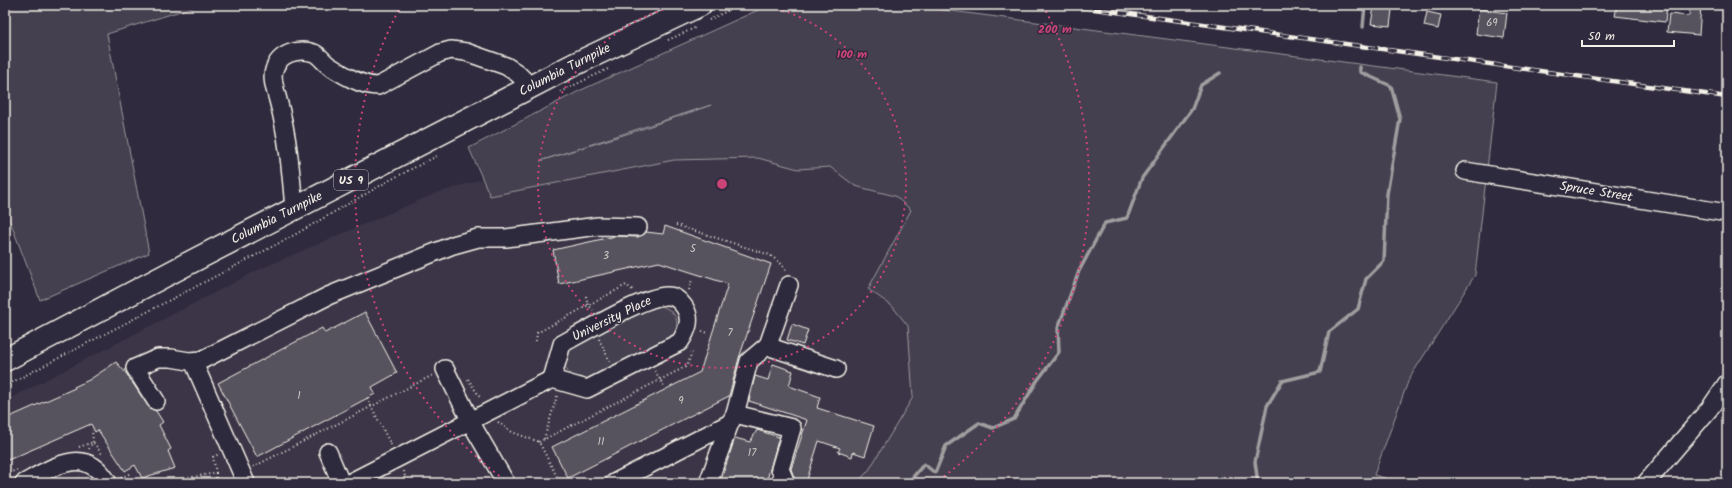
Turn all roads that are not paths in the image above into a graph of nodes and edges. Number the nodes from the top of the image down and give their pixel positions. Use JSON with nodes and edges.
{"nodes":[{"id":1,"x":700,"y":5,"type":"edge"},
{"id":2,"x":531,"y":87,"type":"junction"},
{"id":3,"x":1465,"y":171,"type":"dead end"},
{"id":4,"x":294,"y":209,"type":"junction"},
{"id":5,"x":1727,"y":213,"type":"edge"},
{"id":6,"x":638,"y":227,"type":"dead end"},
{"id":7,"x":789,"y":286,"type":"road end"},
{"id":8,"x":767,"y":346,"type":"junction"},
{"id":9,"x":5,"y":360,"type":"edge"},
{"id":10,"x":193,"y":361,"type":"junction"},
{"id":11,"x":445,"y":369,"type":"road end"},
{"id":12,"x":836,"y":369,"type":"dead end"},
{"id":13,"x":557,"y":380,"type":"junction"},
{"id":14,"x":1727,"y":384,"type":"edge"},
{"id":15,"x":156,"y":401,"type":"dead end"},
{"id":16,"x":732,"y":418,"type":"junction"},
{"id":17,"x":471,"y":421,"type":"junction"},
{"id":18,"x":328,"y":452,"type":"dead end"},
{"id":19,"x":243,"y":477,"type":"edge"},
{"id":20,"x":24,"y":483,"type":"edge"},
{"id":21,"x":108,"y":483,"type":"edge"},
{"id":22,"x":341,"y":483,"type":"edge"},
{"id":23,"x":349,"y":483,"type":"edge"},
{"id":24,"x":506,"y":483,"type":"edge"},
{"id":25,"x":614,"y":483,"type":"edge"},
{"id":26,"x":708,"y":483,"type":"edge"},
{"id":27,"x":786,"y":483,"type":"edge"},
{"id":28,"x":1646,"y":483,"type":"edge"}],
"edges":[{"from":1,"to":2,"type":"main road","name":"Columbia Turnpike","number":"US 9"},
{"from":2,"to":4,"type":"main road","name":"Columbia Turnpike","number":"US 9"},
{"from":2,"to":4,"type":"street"},
{"from":3,"to":5,"type":"street","name":"Spruce Street"},
{"from":4,"to":9,"type":"main road","name":"Columbia Turnpike","number":"US 9"},
{"from":6,"to":10,"type":"street"},
{"from":7,"to":8,"type":"street"},
{"from":8,"to":12,"type":"street"},
{"from":8,"to":16,"type":"street"},
{"from":10,"to":15,"type":"street"},
{"from":10,"to":19,"type":"street"},
{"from":11,"to":17,"type":"street"},
{"from":13,"to":13,"type":"street","name":"University Place"},
{"from":13,"to":17,"type":"street"},
{"from":14,"to":28,"type":"street"},
{"from":16,"to":25,"type":"street"},
{"from":16,"to":26,"type":"street"},
{"from":16,"to":27,"type":"street"},
{"from":17,"to":23,"type":"street"},
{"from":17,"to":24,"type":"street"},
{"from":18,"to":22,"type":"street"},
{"from":20,"to":21,"type":"street"}]}
